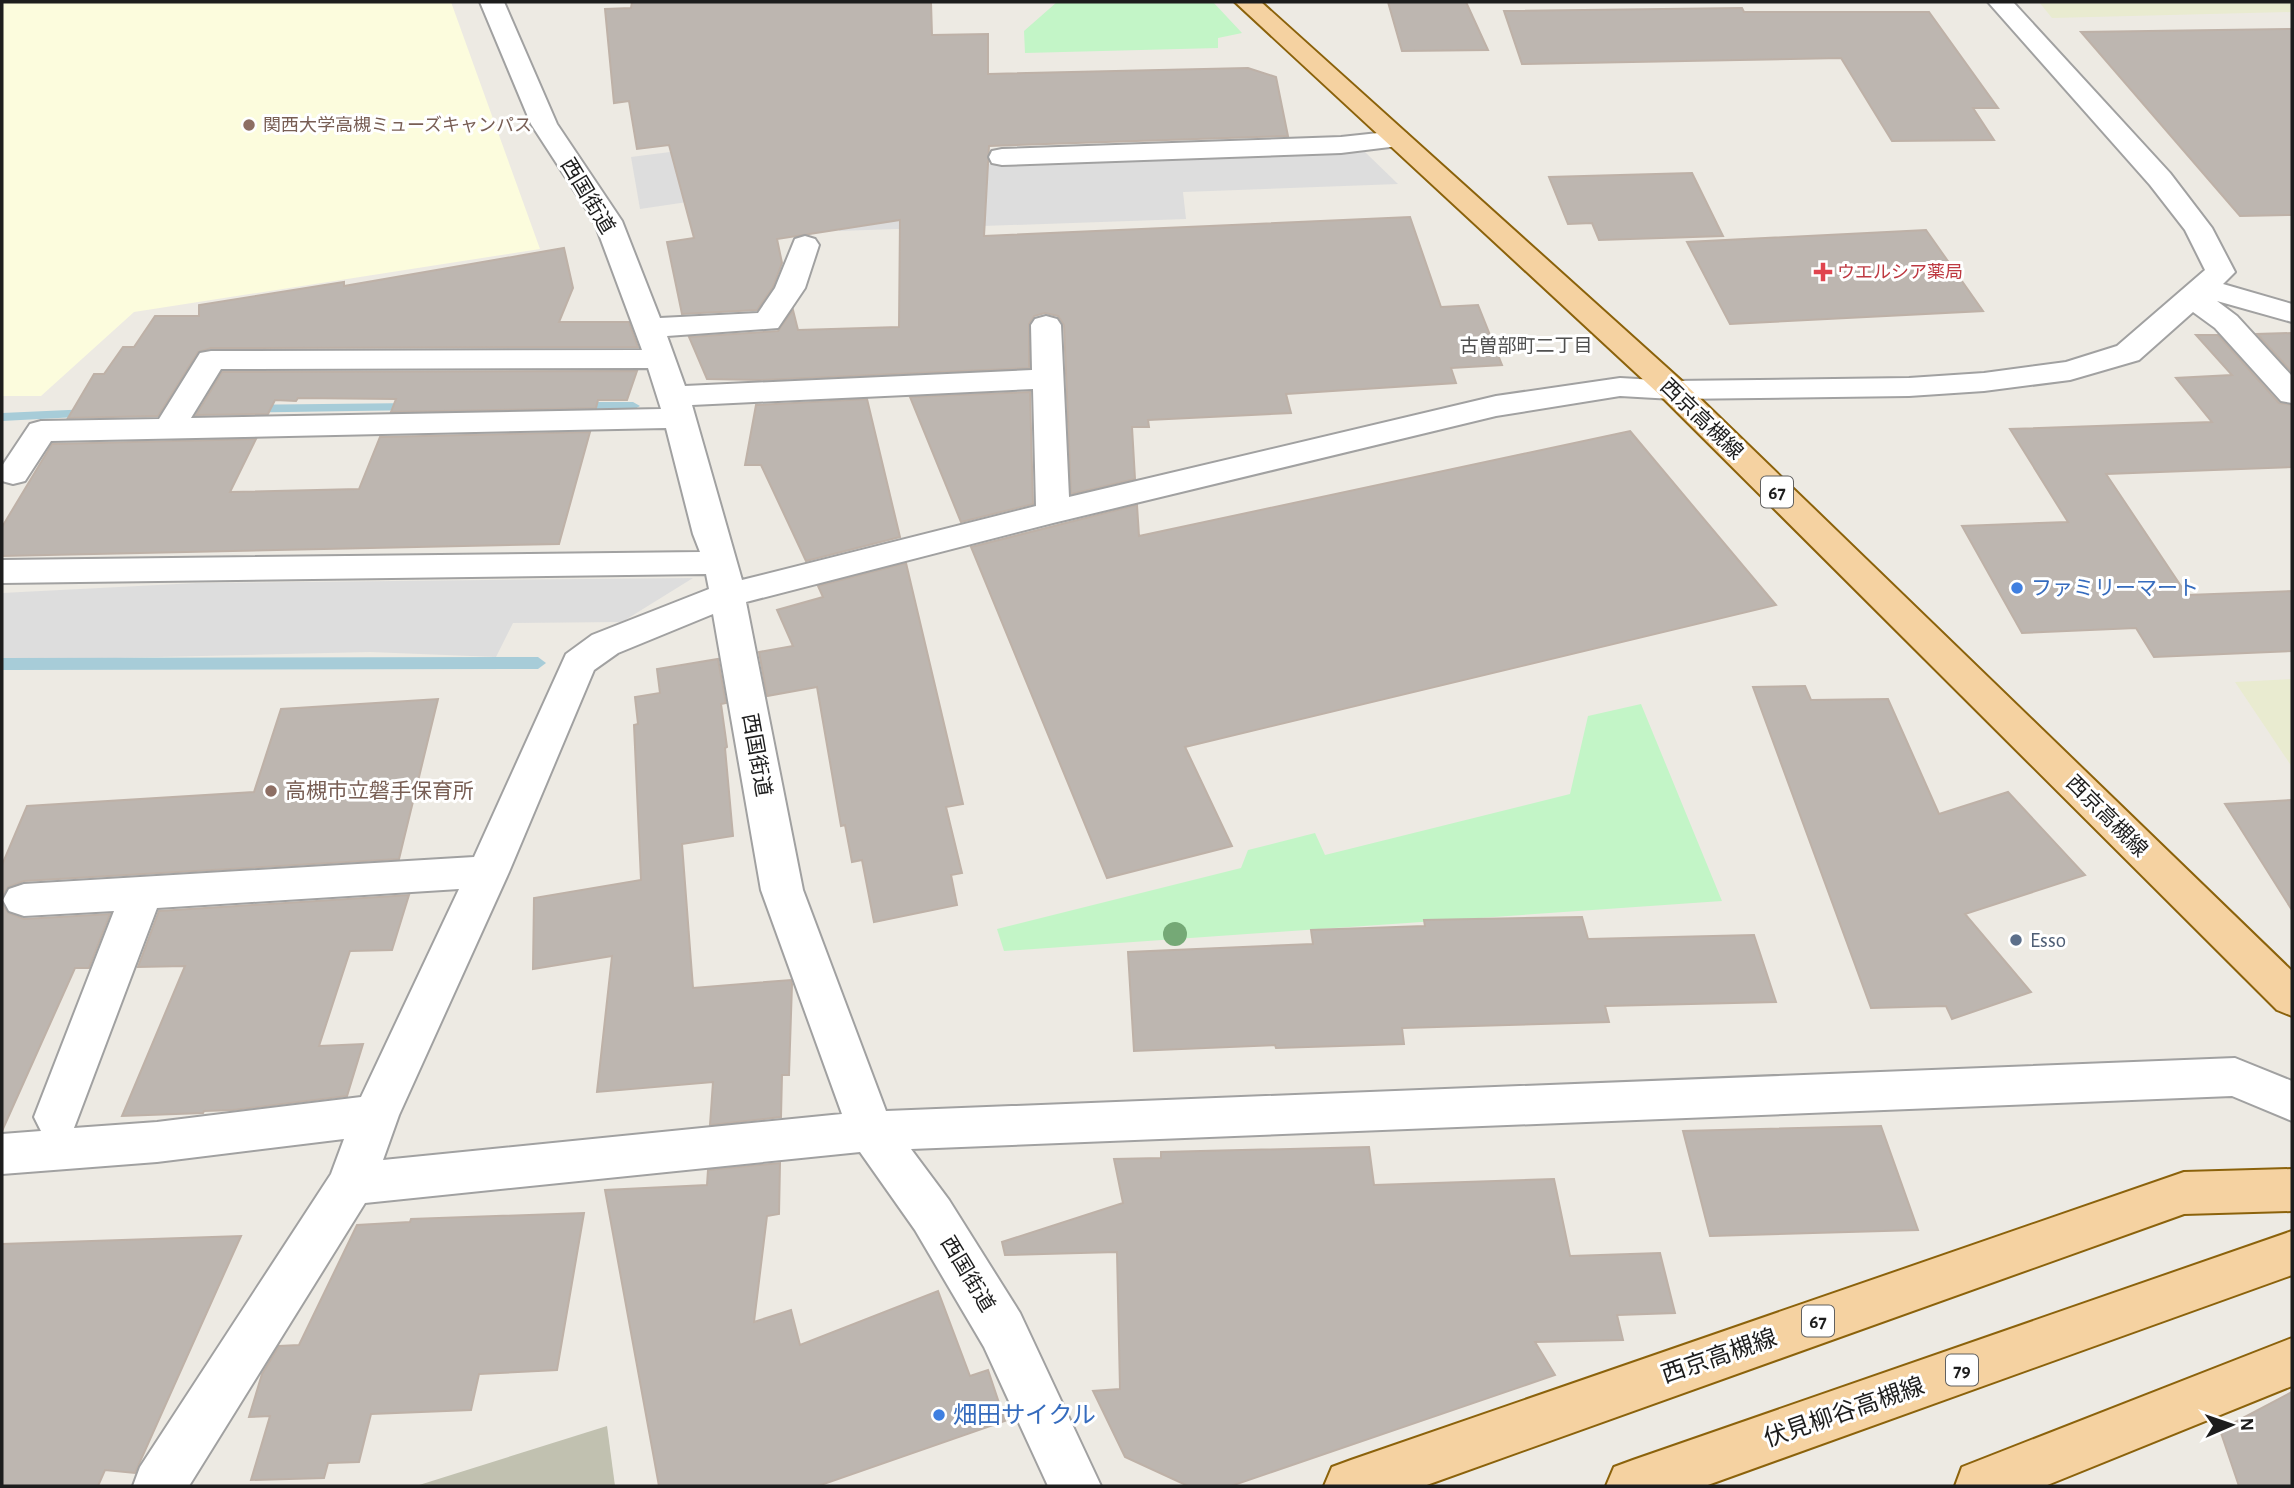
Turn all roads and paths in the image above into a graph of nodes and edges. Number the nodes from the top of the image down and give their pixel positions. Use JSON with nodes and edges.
{"nodes":[{"id":1,"x":492,"y":2,"type":"edge"},
{"id":2,"x":1247,"y":2,"type":"edge"},
{"id":3,"x":2000,"y":2,"type":"edge"},
{"id":4,"x":1397,"y":139,"type":"junction"},
{"id":5,"x":1002,"y":157,"type":"dead end"},
{"id":6,"x":805,"y":245,"type":"dead end"},
{"id":7,"x":2198,"y":292,"type":"junction"},
{"id":8,"x":2292,"y":313,"type":"edge"},
{"id":9,"x":1046,"y":325,"type":"dead end"},
{"id":10,"x":655,"y":344,"type":"junction"},
{"id":11,"x":1048,"y":379,"type":"junction"},
{"id":12,"x":1673,"y":390,"type":"junction"},
{"id":13,"x":2292,"y":394,"type":"edge"},
{"id":14,"x":676,"y":407,"type":"junction"},
{"id":15,"x":179,"y":413,"type":"junction"},
{"id":16,"x":13,"y":474,"type":"dead end"},
{"id":17,"x":1053,"y":512,"type":"junction"},
{"id":18,"x":2,"y":572,"type":"edge"},
{"id":19,"x":724,"y":578,"type":"junction"},
{"id":20,"x":488,"y":873,"type":"junction"},
{"id":21,"x":141,"y":894,"type":"junction"},
{"id":22,"x":24,"y":900,"type":"dead end"},
{"id":23,"x":2292,"y":998,"type":"edge"},
{"id":24,"x":2292,"y":1102,"type":"edge"},
{"id":25,"x":376,"y":1115,"type":"junction"},
{"id":26,"x":57,"y":1117,"type":"dead end"},
{"id":27,"x":872,"y":1131,"type":"junction"},
{"id":28,"x":2,"y":1154,"type":"edge"},
{"id":29,"x":351,"y":1184,"type":"junction"},
{"id":30,"x":2292,"y":1190,"type":"edge"},
{"id":31,"x":2292,"y":1254,"type":"edge"},
{"id":32,"x":2292,"y":1362,"type":"edge"},
{"id":33,"x":159,"y":1486,"type":"edge"},
{"id":34,"x":1075,"y":1486,"type":"edge"},
{"id":35,"x":1351,"y":1486,"type":"edge"},
{"id":36,"x":1633,"y":1486,"type":"edge"},
{"id":37,"x":1981,"y":1486,"type":"edge"}],
"edges":[{"from":1,"to":10,"type":"street","name":"西国街道"},
{"from":2,"to":4,"type":"main road","name":"西京高槻線","number":"67"},
{"from":3,"to":7,"type":"street"},
{"from":4,"to":5,"type":"street"},
{"from":4,"to":12,"type":"main road","name":"西京高槻線","number":"67"},
{"from":6,"to":10,"type":"street"},
{"from":7,"to":8,"type":"street"},
{"from":7,"to":12,"type":"street"},
{"from":7,"to":13,"type":"street"},
{"from":9,"to":11,"type":"street"},
{"from":10,"to":14,"type":"street","name":"西国街道"},
{"from":10,"to":15,"type":"street"},
{"from":11,"to":14,"type":"street"},
{"from":11,"to":17,"type":"street"},
{"from":12,"to":17,"type":"street"},
{"from":12,"to":23,"type":"main road","name":"西京高槻線","number":"67"},
{"from":14,"to":15,"type":"street"},
{"from":14,"to":19,"type":"street","name":"西国街道"},
{"from":15,"to":16,"type":"street"},
{"from":17,"to":19,"type":"street"},
{"from":18,"to":19,"type":"street"},
{"from":19,"to":20,"type":"street"},
{"from":19,"to":27,"type":"street","name":"西国街道"},
{"from":20,"to":21,"type":"street"},
{"from":20,"to":25,"type":"street"},
{"from":21,"to":22,"type":"street"},
{"from":21,"to":26,"type":"street"},
{"from":24,"to":27,"type":"street"},
{"from":25,"to":28,"type":"street"},
{"from":25,"to":29,"type":"street"},
{"from":27,"to":29,"type":"street"},
{"from":27,"to":34,"type":"street","name":"西国街道"},
{"from":29,"to":33,"type":"street"},
{"from":30,"to":35,"type":"main road","name":"西京高槻線","number":"67"},
{"from":31,"to":36,"type":"main road","name":"伏見柳谷高槻線","number":"79"},
{"from":32,"to":37,"type":"main road"}]}
